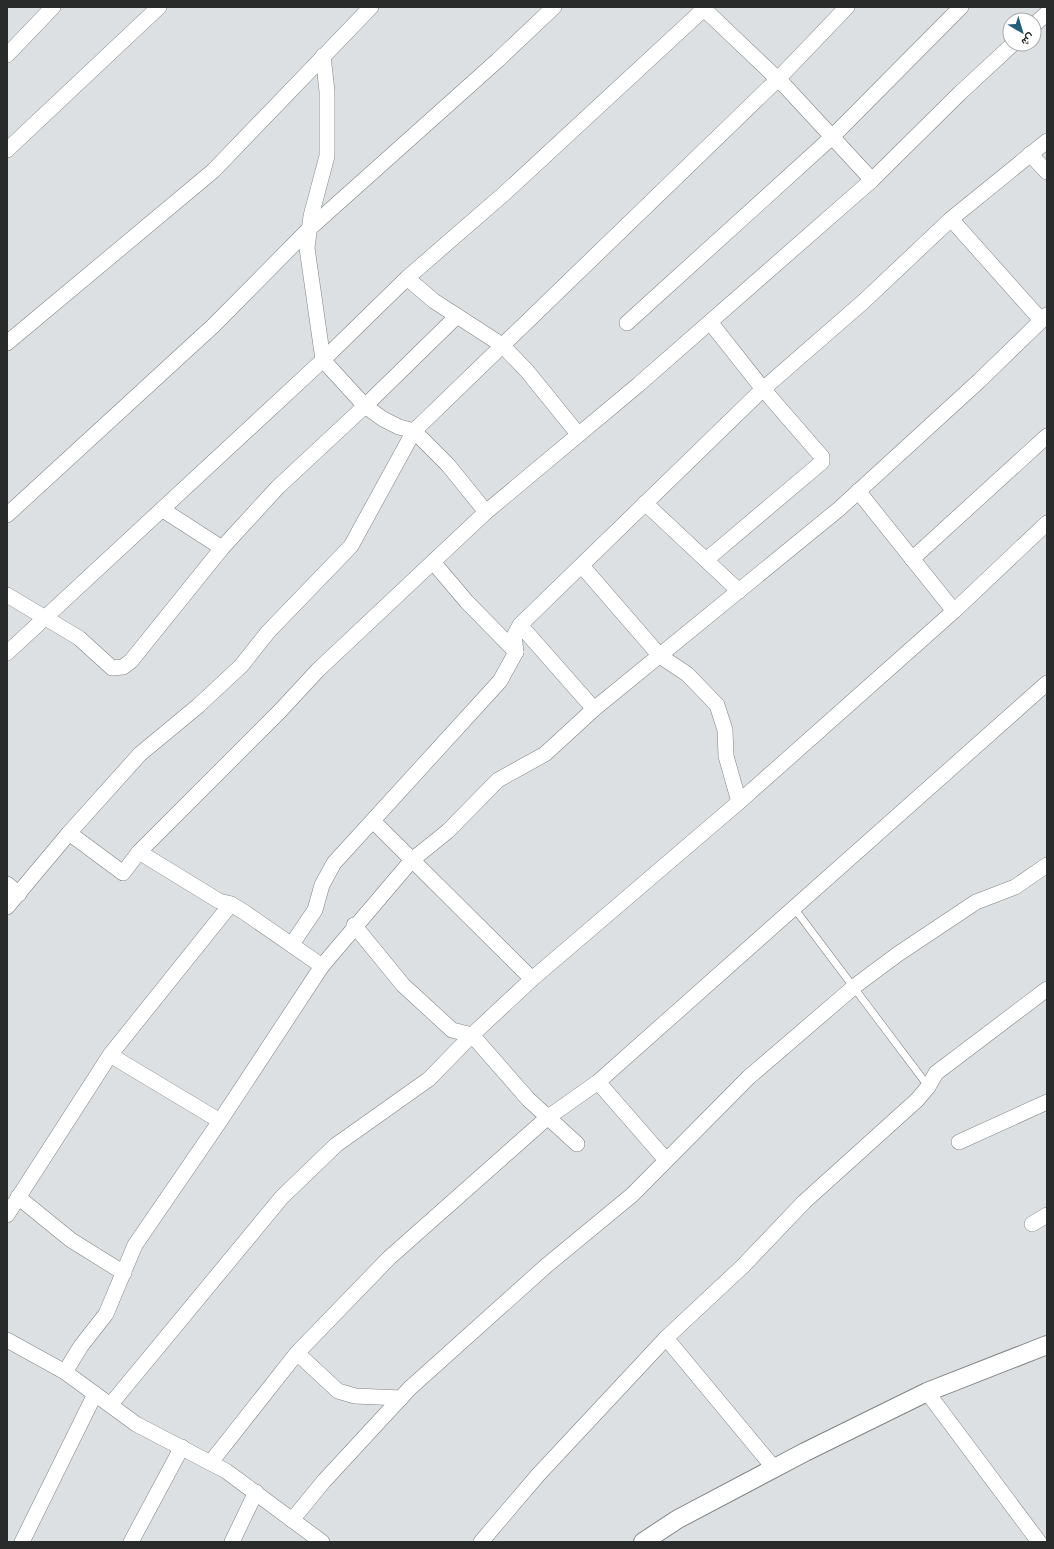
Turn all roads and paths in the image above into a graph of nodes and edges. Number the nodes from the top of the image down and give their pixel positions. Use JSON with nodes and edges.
{"nodes":[{"id":1,"x":53,"y":7,"type":"edge"},
{"id":2,"x":159,"y":7,"type":"edge"},
{"id":3,"x":371,"y":7,"type":"edge"},
{"id":4,"x":554,"y":7,"type":"edge"},
{"id":5,"x":847,"y":7,"type":"edge"},
{"id":6,"x":961,"y":7,"type":"edge"},
{"id":7,"x":704,"y":8,"type":"edge"},
{"id":8,"x":1004,"y":52,"type":"edge"},
{"id":9,"x":7,"y":55,"type":"edge"},
{"id":10,"x":323,"y":56,"type":"junction"},
{"id":11,"x":778,"y":79,"type":"junction"},
{"id":12,"x":831,"y":138,"type":"junction"},
{"id":13,"x":1047,"y":141,"type":"edge"},
{"id":14,"x":7,"y":150,"type":"edge"},
{"id":15,"x":1030,"y":154,"type":"junction"},
{"id":16,"x":1047,"y":172,"type":"edge"},
{"id":17,"x":872,"y":180,"type":"junction"},
{"id":18,"x":951,"y":219,"type":"junction"},
{"id":19,"x":309,"y":230,"type":"junction"},
{"id":20,"x":407,"y":278,"type":"junction"},
{"id":21,"x":457,"y":316,"type":"junction"},
{"id":22,"x":1044,"y":317,"type":"edge"},
{"id":23,"x":710,"y":322,"type":"junction"},
{"id":24,"x":628,"y":323,"type":"dead end"},
{"id":25,"x":7,"y":343,"type":"edge"},
{"id":26,"x":502,"y":345,"type":"junction"},
{"id":27,"x":323,"y":360,"type":"junction"},
{"id":28,"x":763,"y":389,"type":"junction"},
{"id":29,"x":365,"y":406,"type":"junction"},
{"id":30,"x":414,"y":431,"type":"junction"},
{"id":31,"x":578,"y":434,"type":"junction"},
{"id":32,"x":1047,"y":436,"type":"edge"},
{"id":33,"x":858,"y":491,"type":"junction"},
{"id":34,"x":645,"y":503,"type":"junction"},
{"id":35,"x":163,"y":510,"type":"junction"},
{"id":36,"x":486,"y":512,"type":"junction"},
{"id":37,"x":7,"y":515,"type":"edge"},
{"id":38,"x":1047,"y":523,"type":"edge"},
{"id":39,"x":222,"y":548,"type":"junction"},
{"id":40,"x":912,"y":559,"type":"junction"},
{"id":41,"x":706,"y":560,"type":"junction"},
{"id":42,"x":434,"y":562,"type":"junction"},
{"id":43,"x":582,"y":566,"type":"junction"},
{"id":44,"x":739,"y":591,"type":"junction"},
{"id":45,"x":7,"y":595,"type":"edge"},
{"id":46,"x":954,"y":611,"type":"junction"},
{"id":47,"x":45,"y":618,"type":"junction"},
{"id":48,"x":520,"y":625,"type":"junction"},
{"id":49,"x":516,"y":652,"type":"junction"},
{"id":50,"x":7,"y":653,"type":"edge"},
{"id":51,"x":660,"y":656,"type":"junction"},
{"id":52,"x":1047,"y":683,"type":"edge"},
{"id":53,"x":594,"y":709,"type":"junction"},
{"id":54,"x":739,"y":802,"type":"junction"},
{"id":55,"x":373,"y":821,"type":"junction"},
{"id":56,"x":69,"y":834,"type":"junction"},
{"id":57,"x":139,"y":852,"type":"junction"},
{"id":58,"x":412,"y":860,"type":"junction"},
{"id":59,"x":1047,"y":865,"type":"edge"},
{"id":60,"x":7,"y":884,"type":"edge"},
{"id":61,"x":19,"y":894,"type":"junction"},
{"id":62,"x":230,"y":904,"type":"junction"},
{"id":63,"x":7,"y":907,"type":"edge"},
{"id":64,"x":794,"y":908,"type":"junction"},
{"id":65,"x":354,"y":925,"type":"junction"},
{"id":66,"x":292,"y":944,"type":"junction"},
{"id":67,"x":322,"y":966,"type":"junction"},
{"id":68,"x":532,"y":979,"type":"junction"},
{"id":69,"x":855,"y":986,"type":"junction"},
{"id":70,"x":1047,"y":990,"type":"edge"},
{"id":71,"x":472,"y":1035,"type":"junction"},
{"id":72,"x":110,"y":1055,"type":"junction"},
{"id":73,"x":598,"y":1082,"type":"junction"},
{"id":74,"x":928,"y":1087,"type":"junction"},
{"id":75,"x":1047,"y":1102,"type":"edge"},
{"id":76,"x":547,"y":1118,"type":"junction"},
{"id":77,"x":220,"y":1121,"type":"junction"},
{"id":78,"x":958,"y":1142,"type":"dead end"},
{"id":79,"x":577,"y":1144,"type":"dead end"},
{"id":80,"x":666,"y":1160,"type":"junction"},
{"id":81,"x":18,"y":1197,"type":"junction"},
{"id":82,"x":7,"y":1215,"type":"edge"},
{"id":83,"x":1047,"y":1215,"type":"edge"},
{"id":84,"x":1032,"y":1224,"type":"dead end"},
{"id":85,"x":124,"y":1272,"type":"junction"},
{"id":86,"x":666,"y":1338,"type":"junction"},
{"id":87,"x":8,"y":1344,"type":"edge"},
{"id":88,"x":1047,"y":1345,"type":"edge"},
{"id":89,"x":297,"y":1353,"type":"junction"},
{"id":90,"x":65,"y":1372,"type":"junction"},
{"id":91,"x":927,"y":1392,"type":"junction"},
{"id":92,"x":95,"y":1394,"type":"junction"},
{"id":93,"x":401,"y":1398,"type":"junction"},
{"id":94,"x":111,"y":1404,"type":"junction"},
{"id":95,"x":182,"y":1447,"type":"junction"},
{"id":96,"x":211,"y":1462,"type":"junction"},
{"id":97,"x":774,"y":1468,"type":"junction"},
{"id":98,"x":256,"y":1492,"type":"junction"},
{"id":99,"x":292,"y":1520,"type":"junction"},
{"id":100,"x":1034,"y":1540,"type":"edge"},
{"id":101,"x":22,"y":1542,"type":"edge"},
{"id":102,"x":131,"y":1542,"type":"edge"},
{"id":103,"x":232,"y":1542,"type":"edge"},
{"id":104,"x":322,"y":1542,"type":"edge"},
{"id":105,"x":481,"y":1542,"type":"edge"},
{"id":106,"x":643,"y":1542,"type":"edge"}],
"edges":[{"from":1,"to":9,"type":"street"},
{"from":2,"to":14,"type":"street"},
{"from":3,"to":10,"type":"street"},
{"from":4,"to":19,"type":"street"},
{"from":5,"to":11,"type":"street"},
{"from":6,"to":12,"type":"street"},
{"from":7,"to":11,"type":"street"},
{"from":7,"to":20,"type":"street"},
{"from":8,"to":17,"type":"street"},
{"from":10,"to":19,"type":"street"},
{"from":10,"to":25,"type":"street"},
{"from":11,"to":12,"type":"street"},
{"from":11,"to":26,"type":"street"},
{"from":12,"to":17,"type":"street"},
{"from":12,"to":24,"type":"street"},
{"from":13,"to":15,"type":"street"},
{"from":15,"to":16,"type":"street"},
{"from":15,"to":18,"type":"street"},
{"from":17,"to":23,"type":"street"},
{"from":18,"to":22,"type":"street"},
{"from":18,"to":28,"type":"street"},
{"from":19,"to":27,"type":"street"},
{"from":19,"to":37,"type":"street"},
{"from":20,"to":21,"type":"street"},
{"from":20,"to":27,"type":"street"},
{"from":21,"to":26,"type":"street"},
{"from":21,"to":29,"type":"street"},
{"from":22,"to":33,"type":"street"},
{"from":23,"to":28,"type":"street"},
{"from":23,"to":31,"type":"street"},
{"from":26,"to":30,"type":"street"},
{"from":26,"to":31,"type":"street"},
{"from":27,"to":29,"type":"street"},
{"from":27,"to":35,"type":"street"},
{"from":28,"to":34,"type":"street"},
{"from":28,"to":41,"type":"street"},
{"from":29,"to":30,"type":"street"},
{"from":29,"to":39,"type":"street"},
{"from":30,"to":36,"type":"street"},
{"from":30,"to":56,"type":"street"},
{"from":31,"to":36,"type":"street"},
{"from":32,"to":40,"type":"street"},
{"from":33,"to":40,"type":"street"},
{"from":33,"to":44,"type":"street"},
{"from":34,"to":41,"type":"street"},
{"from":34,"to":43,"type":"street"},
{"from":35,"to":39,"type":"street"},
{"from":35,"to":47,"type":"street"},
{"from":36,"to":42,"type":"street"},
{"from":38,"to":46,"type":"street"},
{"from":39,"to":47,"type":"street"},
{"from":40,"to":46,"type":"street"},
{"from":41,"to":44,"type":"street"},
{"from":42,"to":49,"type":"street"},
{"from":42,"to":57,"type":"street"},
{"from":43,"to":48,"type":"street"},
{"from":43,"to":51,"type":"street"},
{"from":44,"to":51,"type":"street"},
{"from":45,"to":47,"type":"street"},
{"from":46,"to":54,"type":"street"},
{"from":47,"to":50,"type":"street"},
{"from":48,"to":49,"type":"street"},
{"from":48,"to":53,"type":"street"},
{"from":49,"to":55,"type":"street"},
{"from":51,"to":53,"type":"street"},
{"from":51,"to":54,"type":"street"},
{"from":52,"to":64,"type":"street"},
{"from":53,"to":58,"type":"street"},
{"from":54,"to":68,"type":"street"},
{"from":55,"to":58,"type":"street"},
{"from":55,"to":66,"type":"street"},
{"from":56,"to":57,"type":"street"},
{"from":56,"to":61,"type":"street"},
{"from":57,"to":62,"type":"street"},
{"from":58,"to":65,"type":"street"},
{"from":58,"to":68,"type":"street"},
{"from":59,"to":69,"type":"street"},
{"from":60,"to":61,"type":"street"},
{"from":61,"to":63,"type":"street"},
{"from":62,"to":66,"type":"street"},
{"from":62,"to":72,"type":"street"},
{"from":64,"to":69,"type":"lane"},
{"from":64,"to":73,"type":"street"},
{"from":65,"to":67,"type":"street"},
{"from":65,"to":71,"type":"street"},
{"from":66,"to":67,"type":"street"},
{"from":67,"to":77,"type":"street"},
{"from":68,"to":71,"type":"street"},
{"from":69,"to":74,"type":"lane"},
{"from":69,"to":80,"type":"street"},
{"from":70,"to":74,"type":"street"},
{"from":71,"to":76,"type":"street"},
{"from":71,"to":94,"type":"street"},
{"from":72,"to":77,"type":"street"},
{"from":72,"to":81,"type":"street"},
{"from":73,"to":76,"type":"street"},
{"from":73,"to":80,"type":"street"},
{"from":74,"to":86,"type":"street"},
{"from":75,"to":78,"type":"street"},
{"from":76,"to":79,"type":"street"},
{"from":76,"to":89,"type":"street"},
{"from":77,"to":85,"type":"street"},
{"from":80,"to":93,"type":"street"},
{"from":81,"to":82,"type":"street"},
{"from":81,"to":85,"type":"street"},
{"from":83,"to":84,"type":"street"},
{"from":85,"to":90,"type":"street"},
{"from":86,"to":97,"type":"street"},
{"from":86,"to":105,"type":"street"},
{"from":87,"to":90,"type":"street"},
{"from":88,"to":91,"type":"street"},
{"from":89,"to":93,"type":"street"},
{"from":89,"to":96,"type":"street"},
{"from":90,"to":92,"type":"street"},
{"from":91,"to":97,"type":"street"},
{"from":91,"to":100,"type":"street"},
{"from":92,"to":94,"type":"street"},
{"from":92,"to":101,"type":"street"},
{"from":93,"to":99,"type":"street"},
{"from":94,"to":95,"type":"street"},
{"from":95,"to":96,"type":"street"},
{"from":95,"to":102,"type":"street"},
{"from":96,"to":98,"type":"street"},
{"from":97,"to":106,"type":"street"},
{"from":98,"to":99,"type":"street"},
{"from":98,"to":103,"type":"street"},
{"from":99,"to":104,"type":"street"}]}
